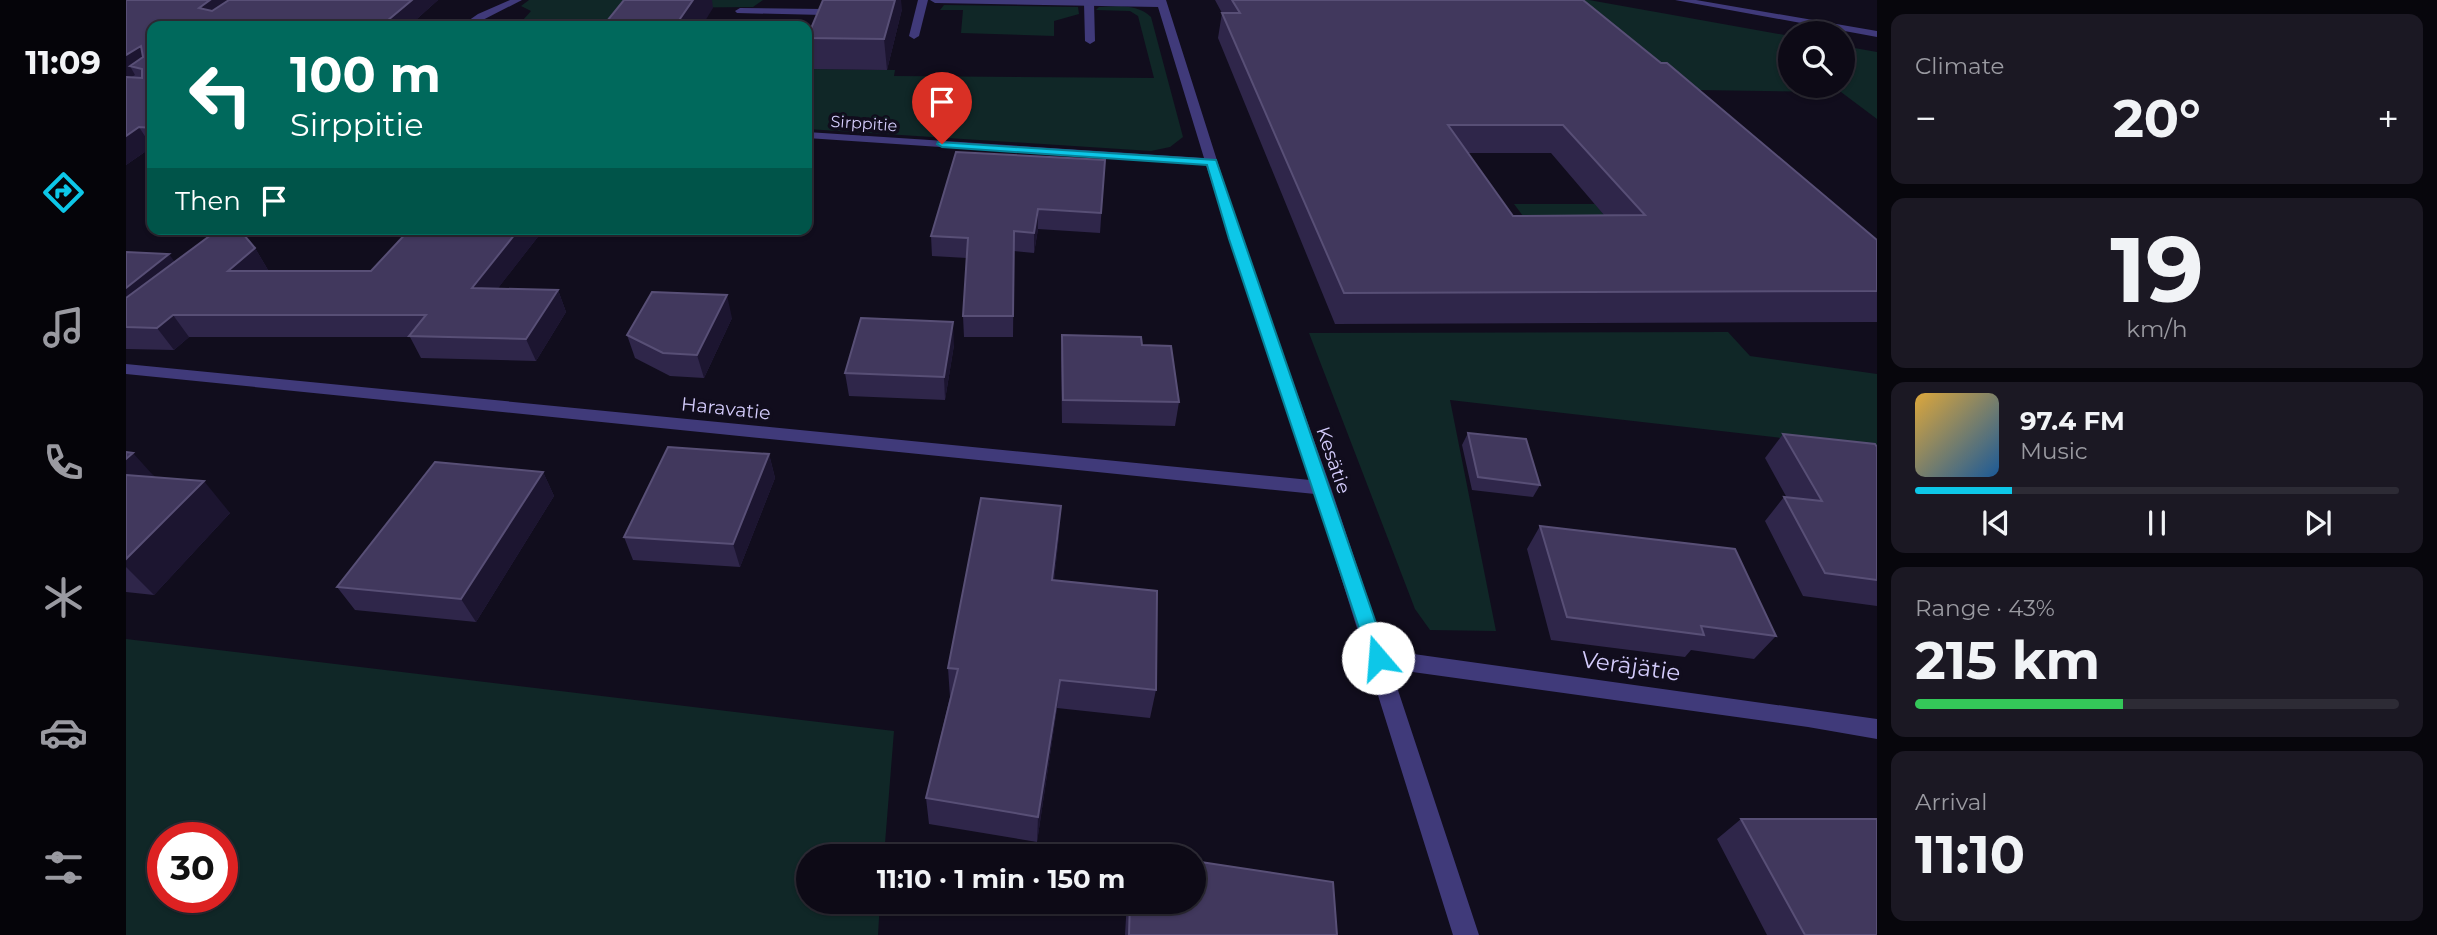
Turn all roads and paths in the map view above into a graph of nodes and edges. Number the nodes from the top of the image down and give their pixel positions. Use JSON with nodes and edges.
{"nodes":[{"id":1,"x":517,"y":0,"type":"edge"},
{"id":2,"x":777,"y":0,"type":"edge"},
{"id":3,"x":923,"y":0,"type":"edge"},
{"id":4,"x":935,"y":0,"type":"edge"},
{"id":5,"x":1680,"y":0,"type":"edge"},
{"id":6,"x":1161,"y":2,"type":"edge"},
{"id":7,"x":1088,"y":3,"type":"junction"},
{"id":8,"x":740,"y":11,"type":"dead end"},
{"id":9,"x":771,"y":11,"type":"junction"},
{"id":10,"x":823,"y":12,"type":"edge"},
{"id":11,"x":473,"y":21,"type":"edge"},
{"id":12,"x":1877,"y":34,"type":"edge"},
{"id":13,"x":914,"y":36,"type":"dead end"},
{"id":14,"x":1090,"y":41,"type":"dead end"},
{"id":15,"x":812,"y":135,"type":"edge"},
{"id":16,"x":1212,"y":162,"type":"junction"},
{"id":17,"x":126,"y":369,"type":"edge"},
{"id":18,"x":1322,"y":488,"type":"junction"},
{"id":19,"x":1378,"y":658,"type":"junction"},
{"id":20,"x":1877,"y":729,"type":"edge"},
{"id":21,"x":1466,"y":935,"type":"edge"}],
"edges":[{"from":1,"to":11,"type":"street"},
{"from":2,"to":9,"type":"street"},
{"from":3,"to":13,"type":"street"},
{"from":4,"to":7,"type":"street"},
{"from":5,"to":12,"type":"street"},
{"from":6,"to":7,"type":"street"},
{"from":6,"to":16,"type":"street","name":"Kesätie"},
{"from":7,"to":14,"type":"street"},
{"from":8,"to":9,"type":"street"},
{"from":9,"to":10,"type":"street"},
{"from":15,"to":16,"type":"street","name":"Sirppitie"},
{"from":16,"to":18,"type":"street","name":"Kesätie"},
{"from":17,"to":18,"type":"street","name":"Haravatie"},
{"from":18,"to":19,"type":"street","name":"Kesätie"},
{"from":19,"to":20,"type":"street","name":"Veräjätie"},
{"from":19,"to":21,"type":"street","name":"Kesätie"}]}
